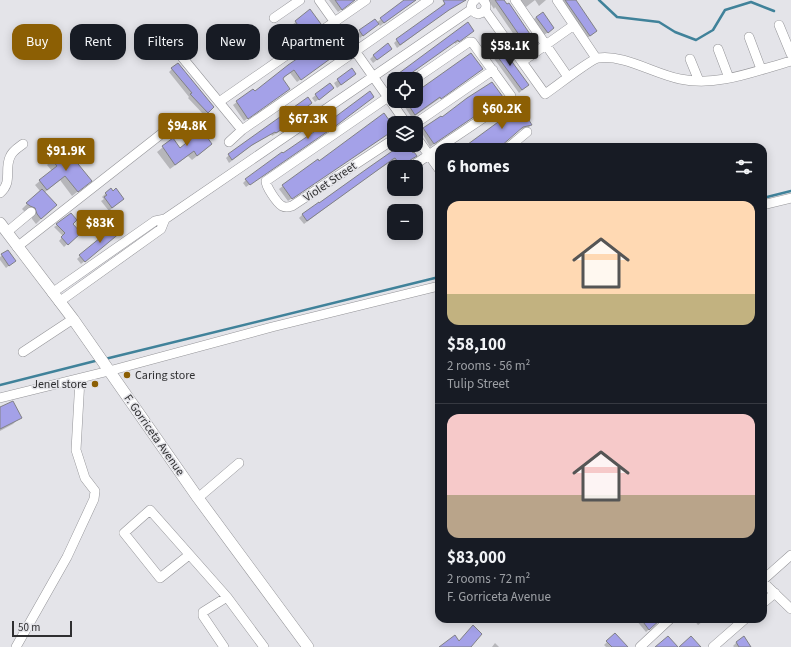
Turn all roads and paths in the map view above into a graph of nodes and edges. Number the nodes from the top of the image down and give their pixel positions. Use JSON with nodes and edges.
{"nodes":[{"id":1,"x":300,"y":0,"type":"edge"},
{"id":2,"x":319,"y":0,"type":"edge"},
{"id":3,"x":366,"y":0,"type":"edge"},
{"id":4,"x":429,"y":0,"type":"edge"},
{"id":5,"x":484,"y":0,"type":"edge"},
{"id":6,"x":514,"y":0,"type":"edge"},
{"id":7,"x":557,"y":0,"type":"edge"},
{"id":8,"x":473,"y":4,"type":"edge"},
{"id":9,"x":485,"y":10,"type":"junction"},
{"id":10,"x":274,"y":18,"type":"dead end"},
{"id":11,"x":335,"y":22,"type":"junction"},
{"id":12,"x":574,"y":25,"type":"junction"},
{"id":13,"x":780,"y":25,"type":"dead end"},
{"id":14,"x":749,"y":37,"type":"dead end"},
{"id":15,"x":546,"y":45,"type":"junction"},
{"id":16,"x":359,"y":48,"type":"edge"},
{"id":17,"x":718,"y":49,"type":"dead end"},
{"id":18,"x":791,"y":54,"type":"edge"},
{"id":19,"x":359,"y":56,"type":"edge"},
{"id":20,"x":596,"y":58,"type":"junction"},
{"id":21,"x":690,"y":59,"type":"dead end"},
{"id":22,"x":184,"y":60,"type":"edge"},
{"id":23,"x":342,"y":60,"type":"edge"},
{"id":24,"x":523,"y":61,"type":"junction"},
{"id":25,"x":791,"y":61,"type":"edge"},
{"id":26,"x":761,"y":69,"type":"junction"},
{"id":27,"x":493,"y":70,"type":"junction"},
{"id":28,"x":423,"y":74,"type":"edge"},
{"id":29,"x":374,"y":77,"type":"junction"},
{"id":30,"x":568,"y":78,"type":"junction"},
{"id":31,"x":729,"y":78,"type":"junction"},
{"id":32,"x":699,"y":81,"type":"junction"},
{"id":33,"x":387,"y":91,"type":"edge"},
{"id":34,"x":387,"y":98,"type":"edge"},
{"id":35,"x":219,"y":102,"type":"junction"},
{"id":36,"x":423,"y":119,"type":"edge"},
{"id":37,"x":242,"y":130,"type":"junction"},
{"id":38,"x":165,"y":131,"type":"dead end"},
{"id":39,"x":527,"y":132,"type":"dead end"},
{"id":40,"x":229,"y":142,"type":"dead end"},
{"id":41,"x":387,"y":143,"type":"edge"},
{"id":42,"x":447,"y":143,"type":"edge"},
{"id":43,"x":515,"y":143,"type":"edge"},
{"id":44,"x":24,"y":144,"type":"dead end"},
{"id":45,"x":423,"y":147,"type":"edge"},
{"id":46,"x":435,"y":151,"type":"edge"},
{"id":47,"x":429,"y":155,"type":"junction"},
{"id":48,"x":422,"y":160,"type":"edge"},
{"id":49,"x":435,"y":163,"type":"edge"},
{"id":50,"x":0,"y":193,"type":"edge"},
{"id":51,"x":791,"y":198,"type":"edge"},
{"id":52,"x":767,"y":204,"type":"edge"},
{"id":53,"x":31,"y":212,"type":"dead end"},
{"id":54,"x":165,"y":220,"type":"junction"},
{"id":55,"x":3,"y":228,"type":"edge"},
{"id":56,"x":17,"y":246,"type":"junction"},
{"id":57,"x":435,"y":287,"type":"edge"},
{"id":58,"x":52,"y":293,"type":"junction"},
{"id":59,"x":59,"y":302,"type":"junction"},
{"id":60,"x":73,"y":319,"type":"junction"},
{"id":61,"x":23,"y":352,"type":"dead end"},
{"id":62,"x":109,"y":371,"type":"junction"},
{"id":63,"x":80,"y":379,"type":"junction"},
{"id":64,"x":0,"y":398,"type":"edge"},
{"id":65,"x":239,"y":463,"type":"dead end"},
{"id":66,"x":198,"y":498,"type":"junction"},
{"id":67,"x":189,"y":555,"type":"junction"},
{"id":68,"x":791,"y":555,"type":"edge"},
{"id":69,"x":767,"y":577,"type":"edge"},
{"id":70,"x":767,"y":585,"type":"edge"},
{"id":71,"x":775,"y":593,"type":"junction"},
{"id":72,"x":227,"y":597,"type":"junction"},
{"id":73,"x":767,"y":600,"type":"edge"},
{"id":74,"x":791,"y":608,"type":"edge"},
{"id":75,"x":666,"y":623,"type":"edge"},
{"id":76,"x":740,"y":623,"type":"edge"},
{"id":77,"x":16,"y":647,"type":"edge"},
{"id":78,"x":224,"y":647,"type":"edge"},
{"id":79,"x":264,"y":647,"type":"edge"},
{"id":80,"x":308,"y":647,"type":"edge"},
{"id":81,"x":640,"y":647,"type":"edge"},
{"id":82,"x":713,"y":647,"type":"edge"}],
"edges":[{"from":1,"to":10,"type":"street"},
{"from":2,"to":11,"type":"street"},
{"from":3,"to":11,"type":"street"},
{"from":4,"to":16,"type":"street"},
{"from":5,"to":9,"type":"street"},
{"from":6,"to":15,"type":"street"},
{"from":7,"to":12,"type":"street"},
{"from":8,"to":9,"type":"street"},
{"from":8,"to":29,"type":"street"},
{"from":9,"to":24,"type":"street"},
{"from":11,"to":35,"type":"street"},
{"from":12,"to":15,"type":"street"},
{"from":12,"to":20,"type":"street"},
{"from":13,"to":18,"type":"street"},
{"from":14,"to":26,"type":"street"},
{"from":15,"to":24,"type":"street"},
{"from":15,"to":30,"type":"street"},
{"from":17,"to":31,"type":"street"},
{"from":19,"to":29,"type":"street"},
{"from":20,"to":30,"type":"street"},
{"from":20,"to":32,"type":"street"},
{"from":21,"to":32,"type":"street"},
{"from":22,"to":35,"type":"street"},
{"from":23,"to":37,"type":"street"},
{"from":24,"to":30,"type":"street"},
{"from":25,"to":26,"type":"street"},
{"from":26,"to":31,"type":"street"},
{"from":27,"to":28,"type":"street"},
{"from":27,"to":36,"type":"street"},
{"from":27,"to":42,"type":"street"},
{"from":29,"to":33,"type":"street"},
{"from":29,"to":54,"type":"street"},
{"from":31,"to":32,"type":"street"},
{"from":34,"to":41,"type":"street","name":"Violet Street"},
{"from":35,"to":37,"type":"street"},
{"from":37,"to":40,"type":"street"},
{"from":38,"to":56,"type":"street"},
{"from":39,"to":43,"type":"street"},
{"from":44,"to":50,"type":"street"},
{"from":45,"to":47,"type":"street"},
{"from":46,"to":47,"type":"street"},
{"from":47,"to":48,"type":"street"},
{"from":47,"to":49,"type":"street"},
{"from":51,"to":52,"type":"street"},
{"from":53,"to":55,"type":"street"},
{"from":54,"to":58,"type":"street"},
{"from":54,"to":59,"type":"street"},
{"from":55,"to":56,"type":"main road","name":"F. Gorriceta Avenue"},
{"from":56,"to":58,"type":"main road","name":"F. Gorriceta Avenue"},
{"from":57,"to":62,"type":"street"},
{"from":58,"to":59,"type":"main road","name":"F. Gorriceta Avenue"},
{"from":59,"to":60,"type":"main road","name":"F. Gorriceta Avenue"},
{"from":60,"to":61,"type":"street"},
{"from":60,"to":62,"type":"main road","name":"F. Gorriceta Avenue"},
{"from":62,"to":63,"type":"street"},
{"from":62,"to":66,"type":"main road","name":"F. Gorriceta Avenue"},
{"from":63,"to":64,"type":"street"},
{"from":63,"to":77,"type":"street"},
{"from":65,"to":66,"type":"street"},
{"from":66,"to":80,"type":"main road","name":"F. Gorriceta Avenue"},
{"from":67,"to":67,"type":"street"},
{"from":67,"to":72,"type":"street"},
{"from":68,"to":69,"type":"street"},
{"from":70,"to":71,"type":"street"},
{"from":71,"to":73,"type":"street"},
{"from":71,"to":74,"type":"street"},
{"from":72,"to":78,"type":"street"},
{"from":72,"to":79,"type":"street"},
{"from":75,"to":81,"type":"street"},
{"from":76,"to":82,"type":"street"}]}
